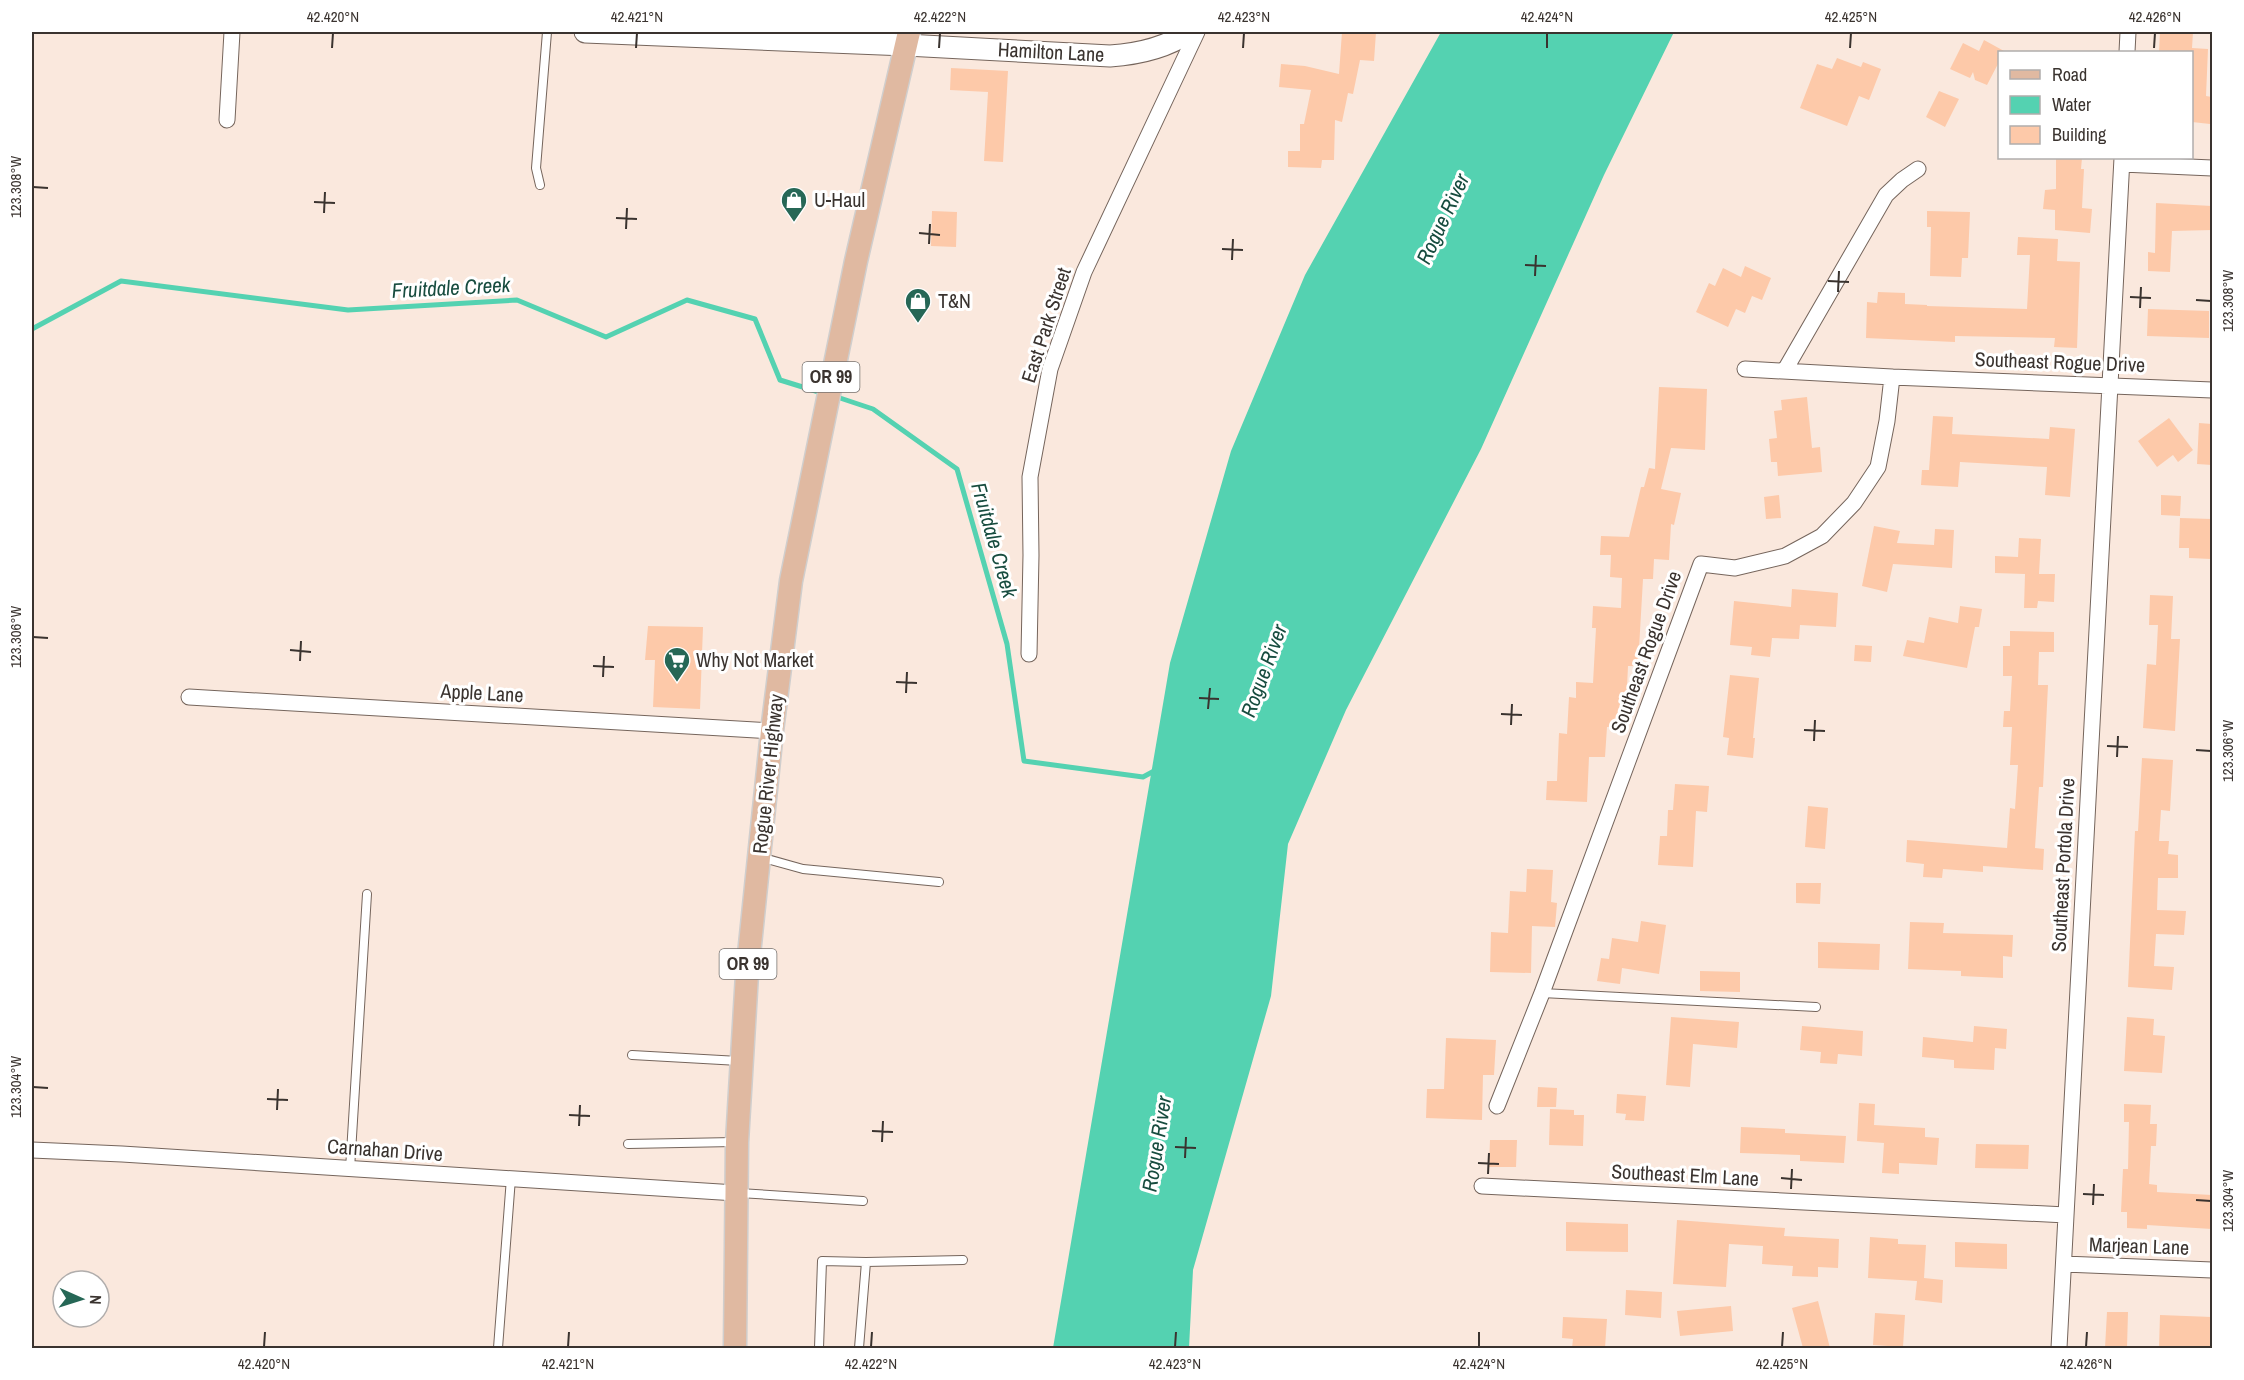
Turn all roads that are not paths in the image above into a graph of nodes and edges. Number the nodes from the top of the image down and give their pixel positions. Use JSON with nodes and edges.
{"nodes":[{"id":1,"x":232,"y":32,"type":"edge"},
{"id":2,"x":547,"y":32,"type":"edge"},
{"id":3,"x":585,"y":32,"type":"edge"},
{"id":4,"x":1189,"y":32,"type":"edge"},
{"id":5,"x":1197,"y":32,"type":"edge"},
{"id":6,"x":2128,"y":32,"type":"edge"},
{"id":7,"x":749,"y":35,"type":"edge"},
{"id":8,"x":907,"y":38,"type":"edge"},
{"id":9,"x":2127,"y":51,"type":"edge"},
{"id":10,"x":227,"y":120,"type":"dead end"},
{"id":11,"x":2122,"y":161,"type":"edge"},
{"id":12,"x":2212,"y":168,"type":"edge"},
{"id":13,"x":1918,"y":169,"type":"dead end"},
{"id":14,"x":540,"y":185,"type":"dead end"},
{"id":15,"x":1746,"y":369,"type":"dead end"},
{"id":16,"x":1785,"y":370,"type":"junction"},
{"id":17,"x":1892,"y":377,"type":"junction"},
{"id":18,"x":2110,"y":384,"type":"junction"},
{"id":19,"x":2212,"y":390,"type":"edge"},
{"id":20,"x":1029,"y":654,"type":"dead end"},
{"id":21,"x":189,"y":697,"type":"dead end"},
{"id":22,"x":772,"y":731,"type":"junction"},
{"id":23,"x":759,"y":856,"type":"junction"},
{"id":24,"x":939,"y":882,"type":"dead end"},
{"id":25,"x":367,"y":894,"type":"dead end"},
{"id":26,"x":1542,"y":993,"type":"junction"},
{"id":27,"x":1816,"y":1007,"type":"dead end"},
{"id":28,"x":632,"y":1055,"type":"dead end"},
{"id":29,"x":741,"y":1061,"type":"junction"},
{"id":30,"x":1497,"y":1106,"type":"dead end"},
{"id":31,"x":737,"y":1142,"type":"junction"},
{"id":32,"x":628,"y":1144,"type":"dead end"},
{"id":33,"x":32,"y":1150,"type":"edge"},
{"id":34,"x":350,"y":1169,"type":"junction"},
{"id":35,"x":511,"y":1179,"type":"junction"},
{"id":36,"x":1482,"y":1186,"type":"dead end"},
{"id":37,"x":735,"y":1193,"type":"junction"},
{"id":38,"x":863,"y":1201,"type":"dead end"},
{"id":39,"x":2066,"y":1215,"type":"junction"},
{"id":40,"x":963,"y":1260,"type":"dead end"},
{"id":41,"x":866,"y":1262,"type":"junction"},
{"id":42,"x":2064,"y":1264,"type":"junction"},
{"id":43,"x":2212,"y":1270,"type":"edge"},
{"id":44,"x":498,"y":1348,"type":"edge"},
{"id":45,"x":735,"y":1348,"type":"edge"},
{"id":46,"x":819,"y":1348,"type":"edge"},
{"id":47,"x":859,"y":1348,"type":"edge"},
{"id":48,"x":2060,"y":1348,"type":"edge"}],
"edges":[{"from":1,"to":10,"type":"street"},
{"from":2,"to":14,"type":"lane"},
{"from":3,"to":7,"type":"main road","name":"Hamilton Lane"},
{"from":4,"to":8,"type":"main road","name":"Hamilton Lane"},
{"from":5,"to":20,"type":"street","name":"East Park Street"},
{"from":6,"to":9,"type":"street"},
{"from":7,"to":8,"type":"main road","name":"Hamilton Lane"},
{"from":8,"to":22,"type":"main road","name":"Rogue River Highway","number":"OR 99"},
{"from":11,"to":12,"type":"street"},
{"from":11,"to":18,"type":"street","name":"Southeast Portola Drive"},
{"from":13,"to":16,"type":"street"},
{"from":15,"to":16,"type":"street"},
{"from":16,"to":17,"type":"street"},
{"from":17,"to":18,"type":"street","name":"Southeast Rogue Drive"},
{"from":17,"to":26,"type":"street","name":"Southeast Rogue Drive"},
{"from":18,"to":19,"type":"street","name":"Southeast Rogue Drive"},
{"from":18,"to":39,"type":"street","name":"Southeast Portola Drive"},
{"from":21,"to":22,"type":"street","name":"Apple Lane"},
{"from":22,"to":23,"type":"main road","name":"Rogue River Highway","number":"OR 99"},
{"from":23,"to":24,"type":"lane"},
{"from":23,"to":29,"type":"main road","name":"Rogue River Highway","number":"OR 99"},
{"from":25,"to":34,"type":"lane"},
{"from":26,"to":27,"type":"lane"},
{"from":26,"to":30,"type":"street","name":"Southeast Rogue Drive"},
{"from":28,"to":29,"type":"lane"},
{"from":29,"to":31,"type":"main road","name":"Rogue River Highway","number":"OR 99"},
{"from":31,"to":32,"type":"lane"},
{"from":31,"to":37,"type":"main road","name":"Rogue River Highway","number":"OR 99"},
{"from":33,"to":34,"type":"street","name":"Carnahan Drive"},
{"from":34,"to":35,"type":"street","name":"Carnahan Drive"},
{"from":35,"to":37,"type":"street","name":"Carnahan Drive"},
{"from":35,"to":44,"type":"lane"},
{"from":36,"to":39,"type":"street","name":"Southeast Elm Lane"},
{"from":37,"to":38,"type":"lane"},
{"from":37,"to":45,"type":"main road","name":"Rogue River Highway","number":"OR 99"},
{"from":39,"to":42,"type":"street","name":"Southeast Portola Drive"},
{"from":40,"to":41,"type":"lane"},
{"from":41,"to":46,"type":"lane"},
{"from":41,"to":47,"type":"lane"},
{"from":42,"to":43,"type":"street","name":"Marjean Lane"},
{"from":42,"to":48,"type":"street","name":"Southeast Portola Drive"}]}
